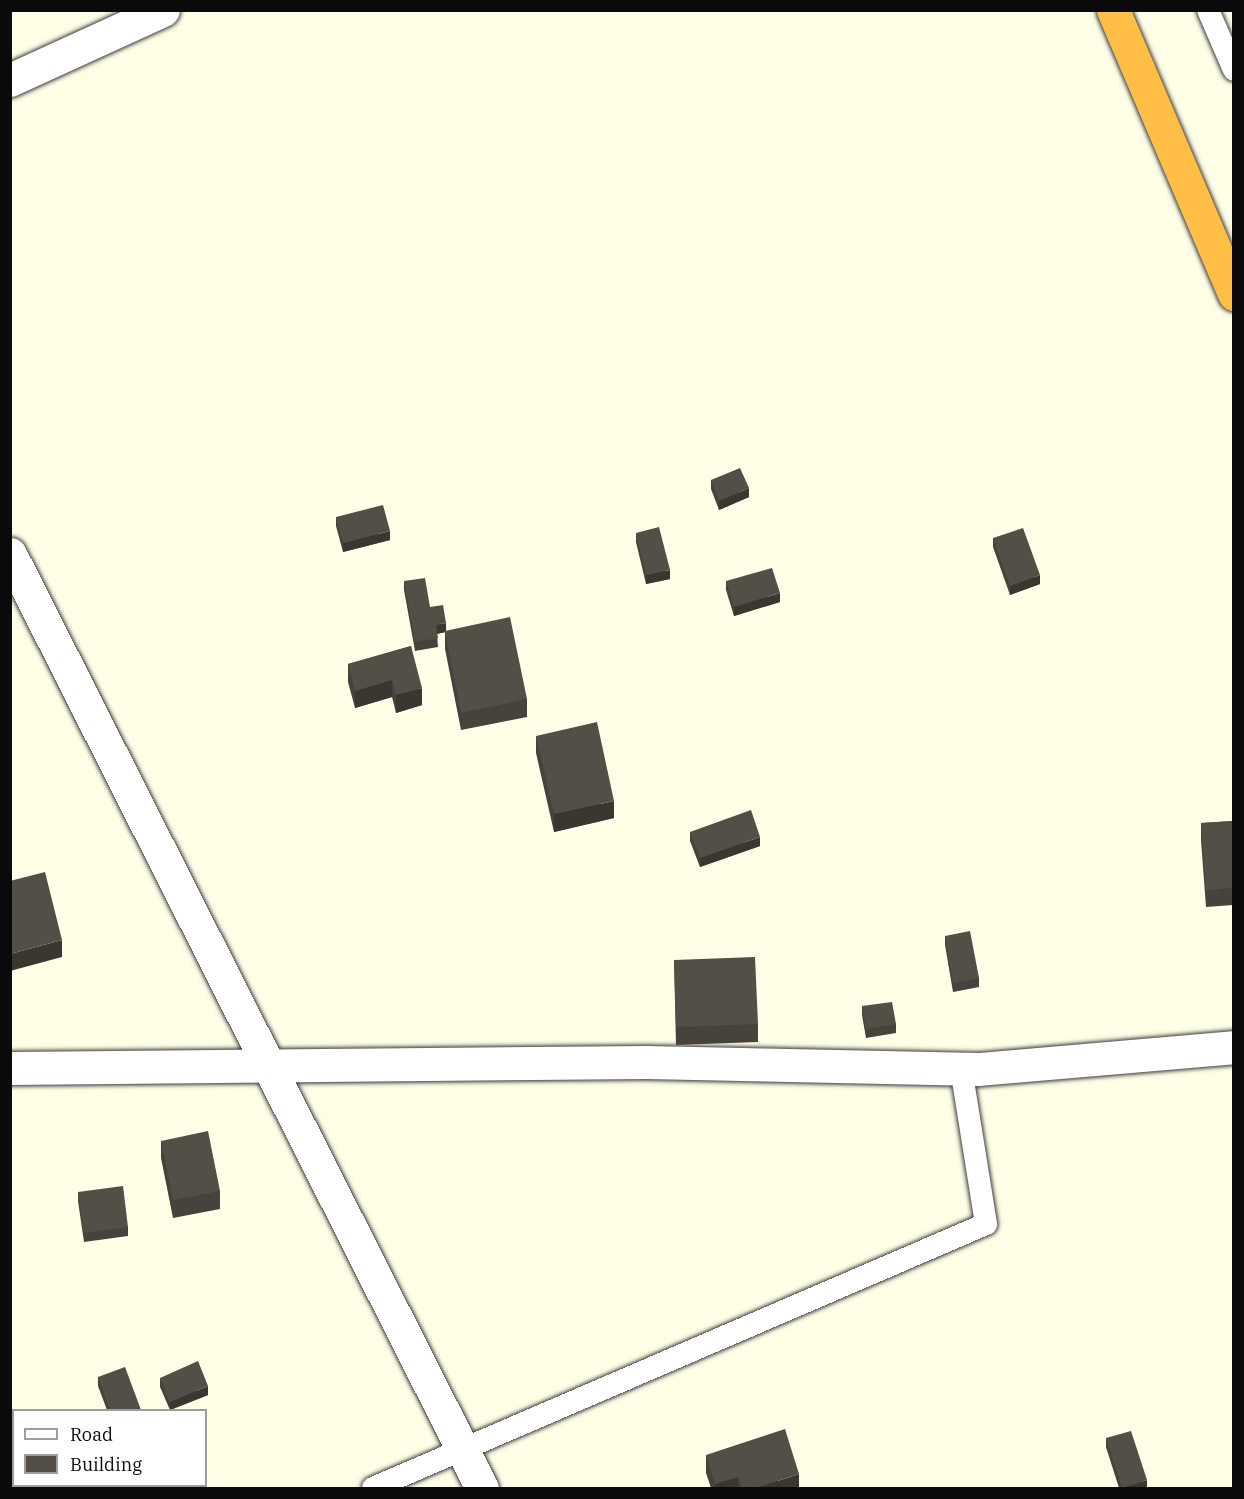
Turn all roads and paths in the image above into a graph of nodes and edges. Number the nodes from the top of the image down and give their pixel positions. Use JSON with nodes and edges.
{"nodes":[{"id":1,"x":164,"y":10,"type":"edge"},
{"id":2,"x":1113,"y":10,"type":"edge"},
{"id":3,"x":1208,"y":10,"type":"edge"},
{"id":4,"x":1233,"y":70,"type":"edge"},
{"id":5,"x":10,"y":80,"type":"edge"},
{"id":6,"x":1233,"y":294,"type":"edge"},
{"id":7,"x":10,"y":555,"type":"edge"},
{"id":8,"x":1233,"y":1047,"type":"edge"},
{"id":9,"x":264,"y":1065,"type":"junction"},
{"id":10,"x":10,"y":1068,"type":"edge"},
{"id":11,"x":961,"y":1068,"type":"junction"},
{"id":12,"x":461,"y":1448,"type":"junction"},
{"id":13,"x":373,"y":1488,"type":"edge"},
{"id":14,"x":482,"y":1488,"type":"edge"}],
"edges":[{"from":1,"to":5,"type":"street"},
{"from":2,"to":6,"type":"highway"},
{"from":3,"to":4,"type":"lane"},
{"from":7,"to":9,"type":"street"},
{"from":8,"to":11,"type":"street"},
{"from":9,"to":10,"type":"street"},
{"from":9,"to":11,"type":"street"},
{"from":9,"to":12,"type":"street"},
{"from":11,"to":12,"type":"lane"},
{"from":12,"to":13,"type":"lane"},
{"from":12,"to":14,"type":"street"}]}
